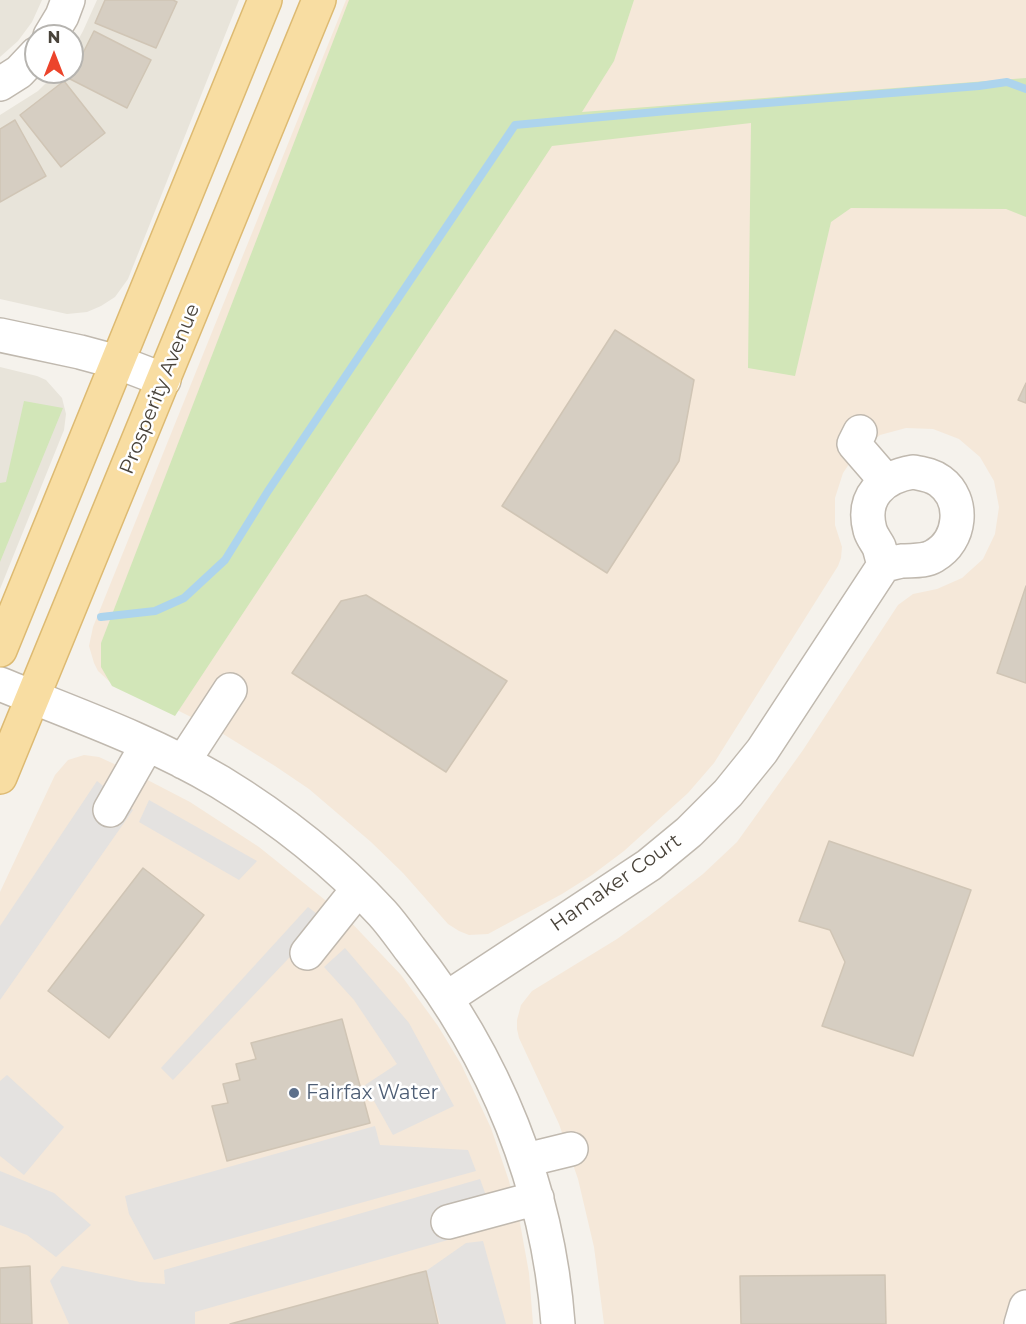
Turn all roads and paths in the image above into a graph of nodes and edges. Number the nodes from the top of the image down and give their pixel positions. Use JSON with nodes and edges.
{"nodes":[{"id":1,"x":68,"y":0,"type":"edge"},
{"id":2,"x":265,"y":0,"type":"edge"},
{"id":3,"x":319,"y":0,"type":"edge"},
{"id":4,"x":57,"y":24,"type":"edge"},
{"id":5,"x":24,"y":67,"type":"edge"},
{"id":6,"x":0,"y":84,"type":"edge"},
{"id":7,"x":0,"y":335,"type":"edge"},
{"id":8,"x":117,"y":362,"type":"junction"},
{"id":9,"x":164,"y":380,"type":"junction"},
{"id":10,"x":860,"y":432,"type":"dead end"},
{"id":11,"x":886,"y":481,"type":"junction"},
{"id":12,"x":884,"y":565,"type":"junction"},
{"id":13,"x":0,"y":650,"type":"edge"},
{"id":14,"x":0,"y":684,"type":"edge"},
{"id":15,"x":230,"y":690,"type":"dead end"},
{"id":16,"x":33,"y":697,"type":"junction"},
{"id":17,"x":147,"y":745,"type":"junction"},
{"id":18,"x":183,"y":762,"type":"junction"},
{"id":19,"x":0,"y":777,"type":"edge"},
{"id":20,"x":110,"y":810,"type":"dead end"},
{"id":21,"x":358,"y":889,"type":"junction"},
{"id":22,"x":307,"y":953,"type":"dead end"},
{"id":23,"x":447,"y":998,"type":"junction"},
{"id":24,"x":571,"y":1149,"type":"dead end"},
{"id":25,"x":526,"y":1160,"type":"junction"},
{"id":26,"x":537,"y":1198,"type":"junction"},
{"id":27,"x":448,"y":1222,"type":"dead end"},
{"id":28,"x":1026,"y":1307,"type":"edge"},
{"id":29,"x":558,"y":1324,"type":"edge"},
{"id":30,"x":1021,"y":1324,"type":"edge"}],
"edges":[{"from":1,"to":4,"type":"street"},
{"from":2,"to":8,"type":"main road"},
{"from":3,"to":9,"type":"main road","name":"Prosperity Avenue"},
{"from":5,"to":6,"type":"street"},
{"from":7,"to":8,"type":"street"},
{"from":8,"to":9,"type":"street"},
{"from":8,"to":13,"type":"main road"},
{"from":9,"to":16,"type":"main road","name":"Prosperity Avenue"},
{"from":10,"to":11,"type":"street"},
{"from":11,"to":12,"type":"street"},
{"from":11,"to":12,"type":"street"},
{"from":12,"to":23,"type":"street","name":"Hamaker Court"},
{"from":14,"to":16,"type":"street"},
{"from":15,"to":18,"type":"street"},
{"from":16,"to":17,"type":"street"},
{"from":16,"to":19,"type":"main road","name":"Prosperity Avenue"},
{"from":17,"to":18,"type":"street"},
{"from":17,"to":20,"type":"street"},
{"from":18,"to":21,"type":"street"},
{"from":21,"to":22,"type":"street"},
{"from":21,"to":23,"type":"street"},
{"from":23,"to":25,"type":"street"},
{"from":24,"to":25,"type":"street"},
{"from":25,"to":26,"type":"street"},
{"from":26,"to":27,"type":"street"},
{"from":26,"to":29,"type":"street"},
{"from":28,"to":30,"type":"street"}]}
